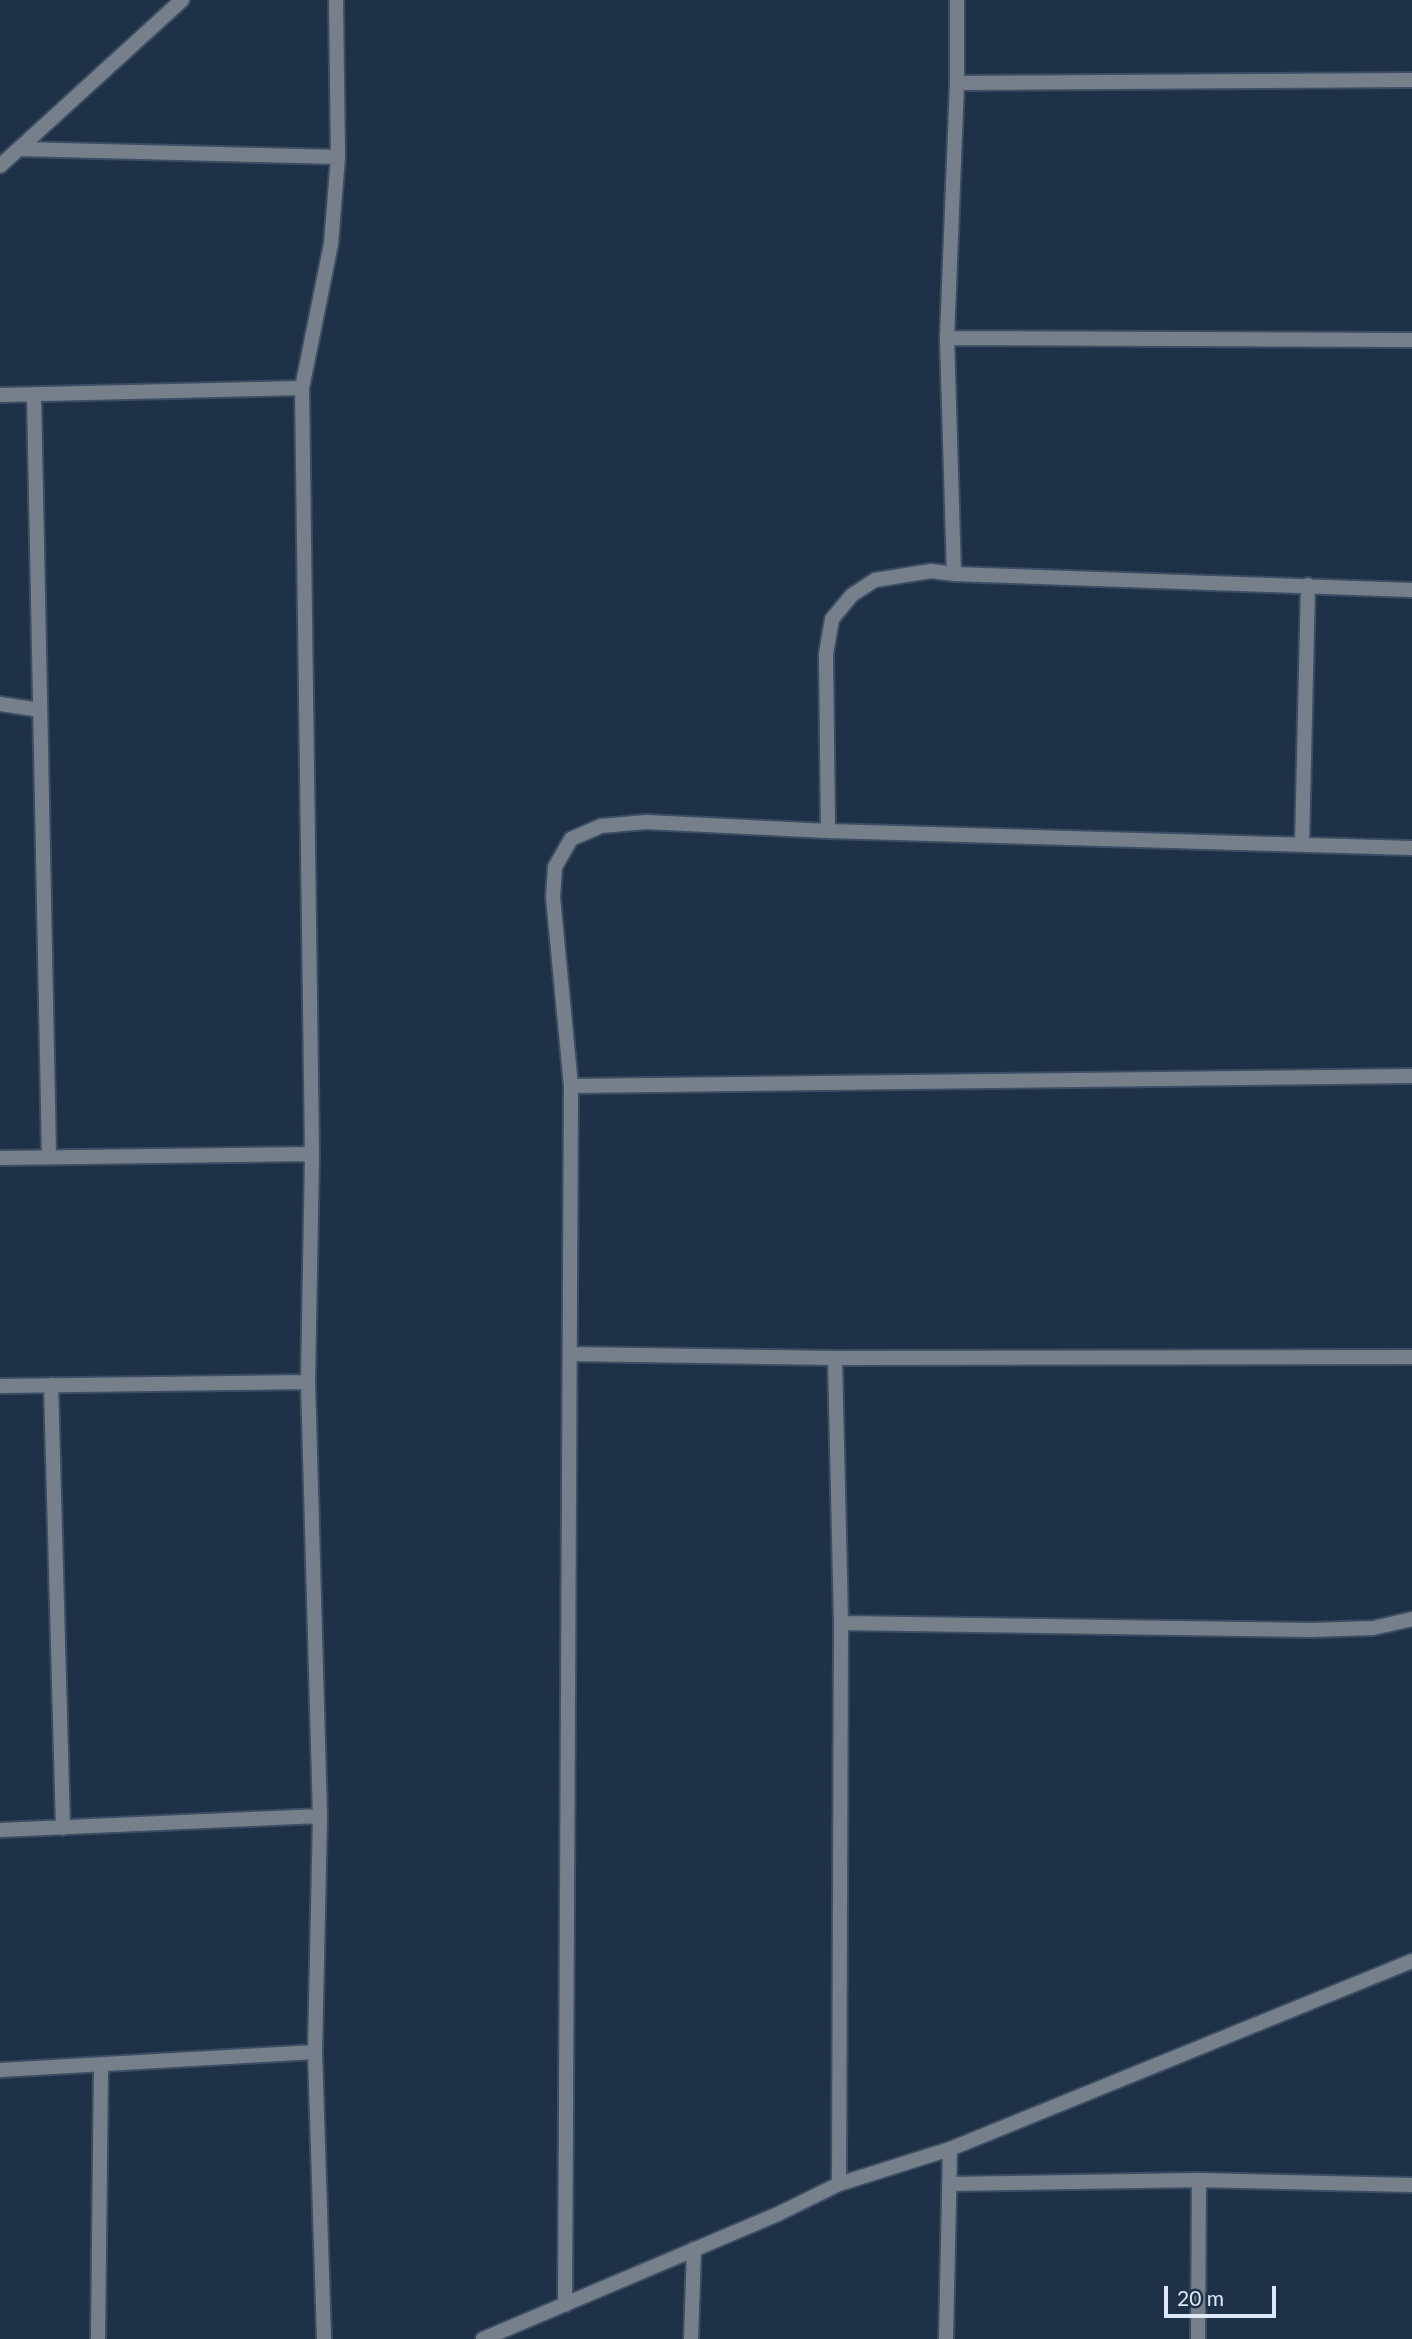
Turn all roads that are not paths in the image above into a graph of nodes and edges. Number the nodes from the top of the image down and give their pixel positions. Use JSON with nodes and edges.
{"nodes":[{"id":1,"x":182,"y":0,"type":"edge"},
{"id":2,"x":336,"y":0,"type":"edge"},
{"id":3,"x":957,"y":0,"type":"edge"},
{"id":4,"x":1412,"y":80,"type":"edge"},
{"id":5,"x":957,"y":83,"type":"junction"},
{"id":6,"x":19,"y":149,"type":"junction"},
{"id":7,"x":338,"y":157,"type":"junction"},
{"id":8,"x":0,"y":166,"type":"edge"},
{"id":9,"x":947,"y":338,"type":"junction"},
{"id":10,"x":1412,"y":340,"type":"edge"},
{"id":11,"x":302,"y":388,"type":"junction"},
{"id":12,"x":34,"y":394,"type":"junction"},
{"id":13,"x":0,"y":395,"type":"edge"},
{"id":14,"x":954,"y":574,"type":"junction"},
{"id":15,"x":1308,"y":585,"type":"junction"},
{"id":16,"x":1412,"y":590,"type":"edge"},
{"id":17,"x":0,"y":704,"type":"edge"},
{"id":18,"x":40,"y":710,"type":"junction"},
{"id":19,"x":828,"y":831,"type":"junction"},
{"id":20,"x":1302,"y":844,"type":"junction"},
{"id":21,"x":1412,"y":848,"type":"edge"},
{"id":22,"x":1412,"y":1076,"type":"edge"},
{"id":23,"x":571,"y":1086,"type":"junction"},
{"id":24,"x":312,"y":1154,"type":"junction"},
{"id":25,"x":49,"y":1157,"type":"junction"},
{"id":26,"x":0,"y":1158,"type":"edge"},
{"id":27,"x":570,"y":1354,"type":"junction"},
{"id":28,"x":1412,"y":1357,"type":"edge"},
{"id":29,"x":835,"y":1358,"type":"junction"},
{"id":30,"x":308,"y":1382,"type":"junction"},
{"id":31,"x":51,"y":1385,"type":"junction"},
{"id":32,"x":0,"y":1386,"type":"edge"},
{"id":33,"x":1412,"y":1619,"type":"edge"},
{"id":34,"x":841,"y":1623,"type":"junction"},
{"id":35,"x":320,"y":1816,"type":"junction"},
{"id":36,"x":63,"y":1828,"type":"junction"},
{"id":37,"x":0,"y":1830,"type":"edge"},
{"id":38,"x":1412,"y":1961,"type":"edge"},
{"id":39,"x":315,"y":2052,"type":"junction"},
{"id":40,"x":101,"y":2066,"type":"junction"},
{"id":41,"x":0,"y":2070,"type":"edge"},
{"id":42,"x":950,"y":2149,"type":"junction"},
{"id":43,"x":1199,"y":2180,"type":"junction"},
{"id":44,"x":839,"y":2185,"type":"junction"},
{"id":45,"x":949,"y":2185,"type":"junction"},
{"id":46,"x":1412,"y":2185,"type":"edge"},
{"id":47,"x":694,"y":2249,"type":"junction"},
{"id":48,"x":565,"y":2305,"type":"junction"},
{"id":49,"x":98,"y":2339,"type":"edge"},
{"id":50,"x":324,"y":2339,"type":"edge"},
{"id":51,"x":483,"y":2339,"type":"edge"},
{"id":52,"x":691,"y":2339,"type":"edge"},
{"id":53,"x":946,"y":2339,"type":"edge"},
{"id":54,"x":1198,"y":2339,"type":"edge"}],
"edges":[{"from":1,"to":6,"type":"street"},
{"from":2,"to":7,"type":"street"},
{"from":3,"to":5,"type":"street"},
{"from":4,"to":5,"type":"street"},
{"from":5,"to":9,"type":"street"},
{"from":6,"to":7,"type":"street"},
{"from":6,"to":8,"type":"street"},
{"from":7,"to":11,"type":"street"},
{"from":9,"to":10,"type":"street"},
{"from":9,"to":14,"type":"street"},
{"from":11,"to":12,"type":"street"},
{"from":11,"to":24,"type":"street"},
{"from":12,"to":13,"type":"street"},
{"from":12,"to":18,"type":"street"},
{"from":14,"to":15,"type":"street"},
{"from":14,"to":19,"type":"street"},
{"from":15,"to":16,"type":"street"},
{"from":15,"to":20,"type":"street"},
{"from":17,"to":18,"type":"street"},
{"from":18,"to":25,"type":"street"},
{"from":19,"to":20,"type":"street"},
{"from":19,"to":23,"type":"street"},
{"from":20,"to":21,"type":"street"},
{"from":22,"to":23,"type":"street"},
{"from":23,"to":27,"type":"street"},
{"from":24,"to":25,"type":"street"},
{"from":24,"to":30,"type":"street"},
{"from":25,"to":26,"type":"street"},
{"from":27,"to":29,"type":"street"},
{"from":27,"to":48,"type":"street"},
{"from":28,"to":29,"type":"street"},
{"from":29,"to":34,"type":"street"},
{"from":30,"to":31,"type":"street"},
{"from":30,"to":35,"type":"street"},
{"from":31,"to":32,"type":"street"},
{"from":31,"to":36,"type":"street"},
{"from":33,"to":34,"type":"street"},
{"from":34,"to":44,"type":"street"},
{"from":35,"to":36,"type":"street"},
{"from":35,"to":39,"type":"street"},
{"from":36,"to":37,"type":"street"},
{"from":38,"to":42,"type":"street"},
{"from":39,"to":40,"type":"street"},
{"from":39,"to":50,"type":"street"},
{"from":40,"to":41,"type":"street"},
{"from":40,"to":49,"type":"street"},
{"from":42,"to":44,"type":"street"},
{"from":42,"to":45,"type":"street"},
{"from":43,"to":45,"type":"street"},
{"from":43,"to":46,"type":"street"},
{"from":43,"to":54,"type":"street"},
{"from":44,"to":47,"type":"street"},
{"from":45,"to":53,"type":"street"},
{"from":47,"to":48,"type":"street"},
{"from":47,"to":52,"type":"street"},
{"from":48,"to":51,"type":"street"}]}
